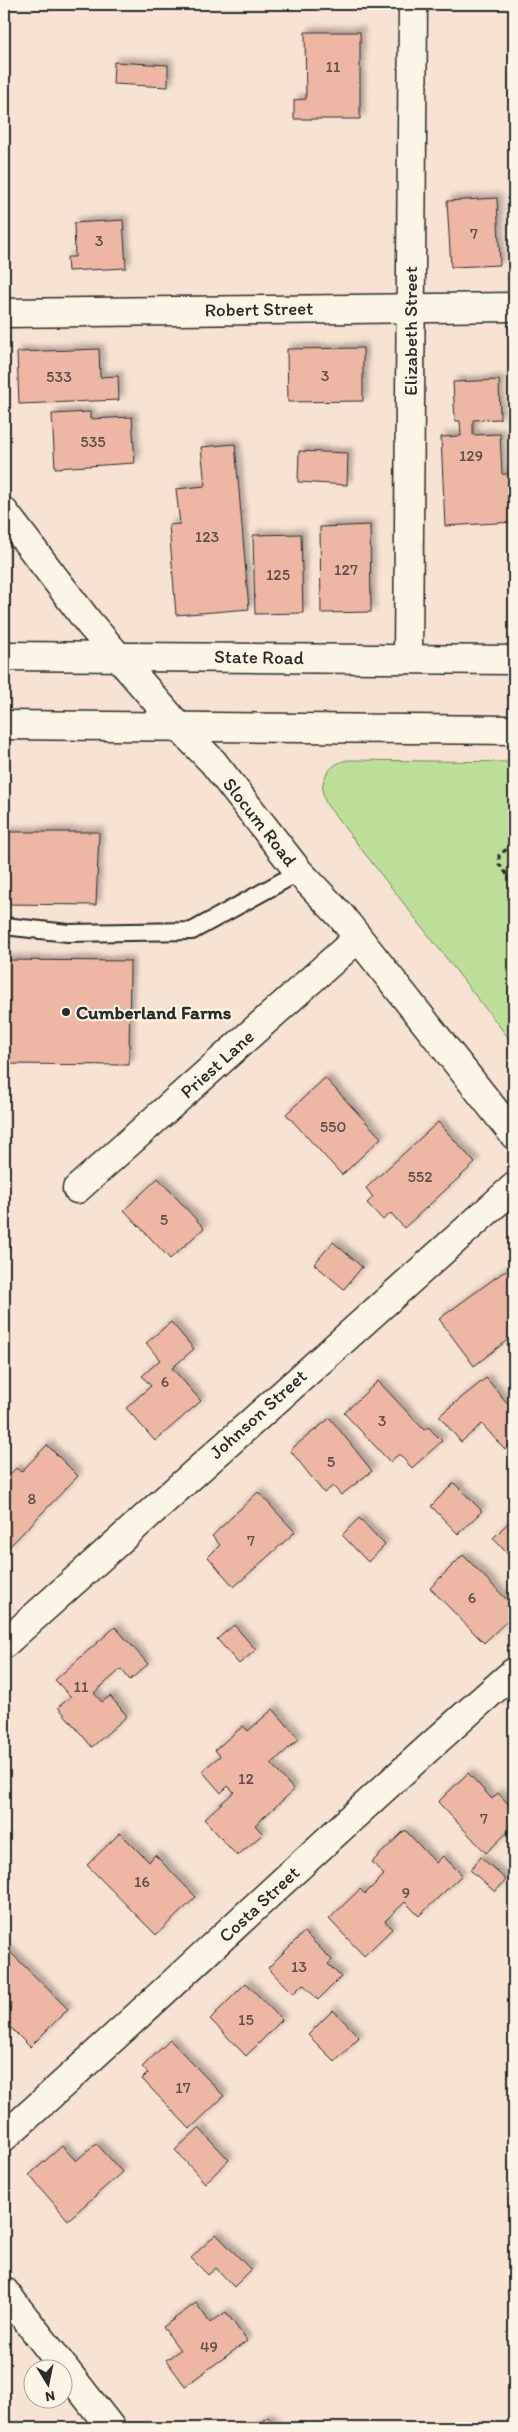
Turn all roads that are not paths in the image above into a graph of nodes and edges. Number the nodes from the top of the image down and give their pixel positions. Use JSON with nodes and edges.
{"nodes":[{"id":1,"x":413,"y":4,"type":"edge"},
{"id":2,"x":410,"y":307,"type":"junction"},
{"id":3,"x":514,"y":307,"type":"edge"},
{"id":4,"x":4,"y":313,"type":"edge"},
{"id":5,"x":4,"y":512,"type":"edge"},
{"id":6,"x":118,"y":655,"type":"junction"},
{"id":7,"x":4,"y":656,"type":"edge"},
{"id":8,"x":408,"y":659,"type":"junction"},
{"id":9,"x":514,"y":660,"type":"edge"},
{"id":10,"x":4,"y":725,"type":"edge"},
{"id":11,"x":179,"y":727,"type":"junction"},
{"id":12,"x":514,"y":730,"type":"edge"},
{"id":13,"x":299,"y":872,"type":"junction"},
{"id":14,"x":4,"y":926,"type":"edge"},
{"id":15,"x":358,"y":938,"type":"junction"},
{"id":16,"x":514,"y":1135,"type":"edge"},
{"id":17,"x":514,"y":1187,"type":"edge"},
{"id":18,"x":77,"y":1189,"type":"dead end"},
{"id":19,"x":4,"y":1644,"type":"edge"},
{"id":20,"x":514,"y":1672,"type":"edge"},
{"id":21,"x":4,"y":2137,"type":"edge"},
{"id":22,"x":4,"y":2291,"type":"edge"},
{"id":23,"x":111,"y":2428,"type":"edge"}],
"edges":[{"from":1,"to":2,"type":"street","name":"Elizabeth Street"},
{"from":2,"to":3,"type":"street","name":"Robert Street"},
{"from":2,"to":4,"type":"street","name":"Robert Street"},
{"from":2,"to":8,"type":"street","name":"Elizabeth Street"},
{"from":5,"to":6,"type":"street","name":"Slocum Road"},
{"from":6,"to":7,"type":"street","name":"State Road"},
{"from":6,"to":8,"type":"street","name":"State Road"},
{"from":6,"to":11,"type":"street","name":"Slocum Road"},
{"from":8,"to":9,"type":"street","name":"State Road"},
{"from":10,"to":11,"type":"street"},
{"from":11,"to":12,"type":"street"},
{"from":11,"to":13,"type":"street","name":"Slocum Road"},
{"from":13,"to":14,"type":"lane"},
{"from":13,"to":15,"type":"street","name":"Slocum Road"},
{"from":15,"to":16,"type":"street","name":"Slocum Road"},
{"from":15,"to":18,"type":"street","name":"Priest Lane"},
{"from":17,"to":19,"type":"street","name":"Johnson Street"},
{"from":20,"to":21,"type":"street","name":"Costa Street"},
{"from":22,"to":23,"type":"street"}]}
